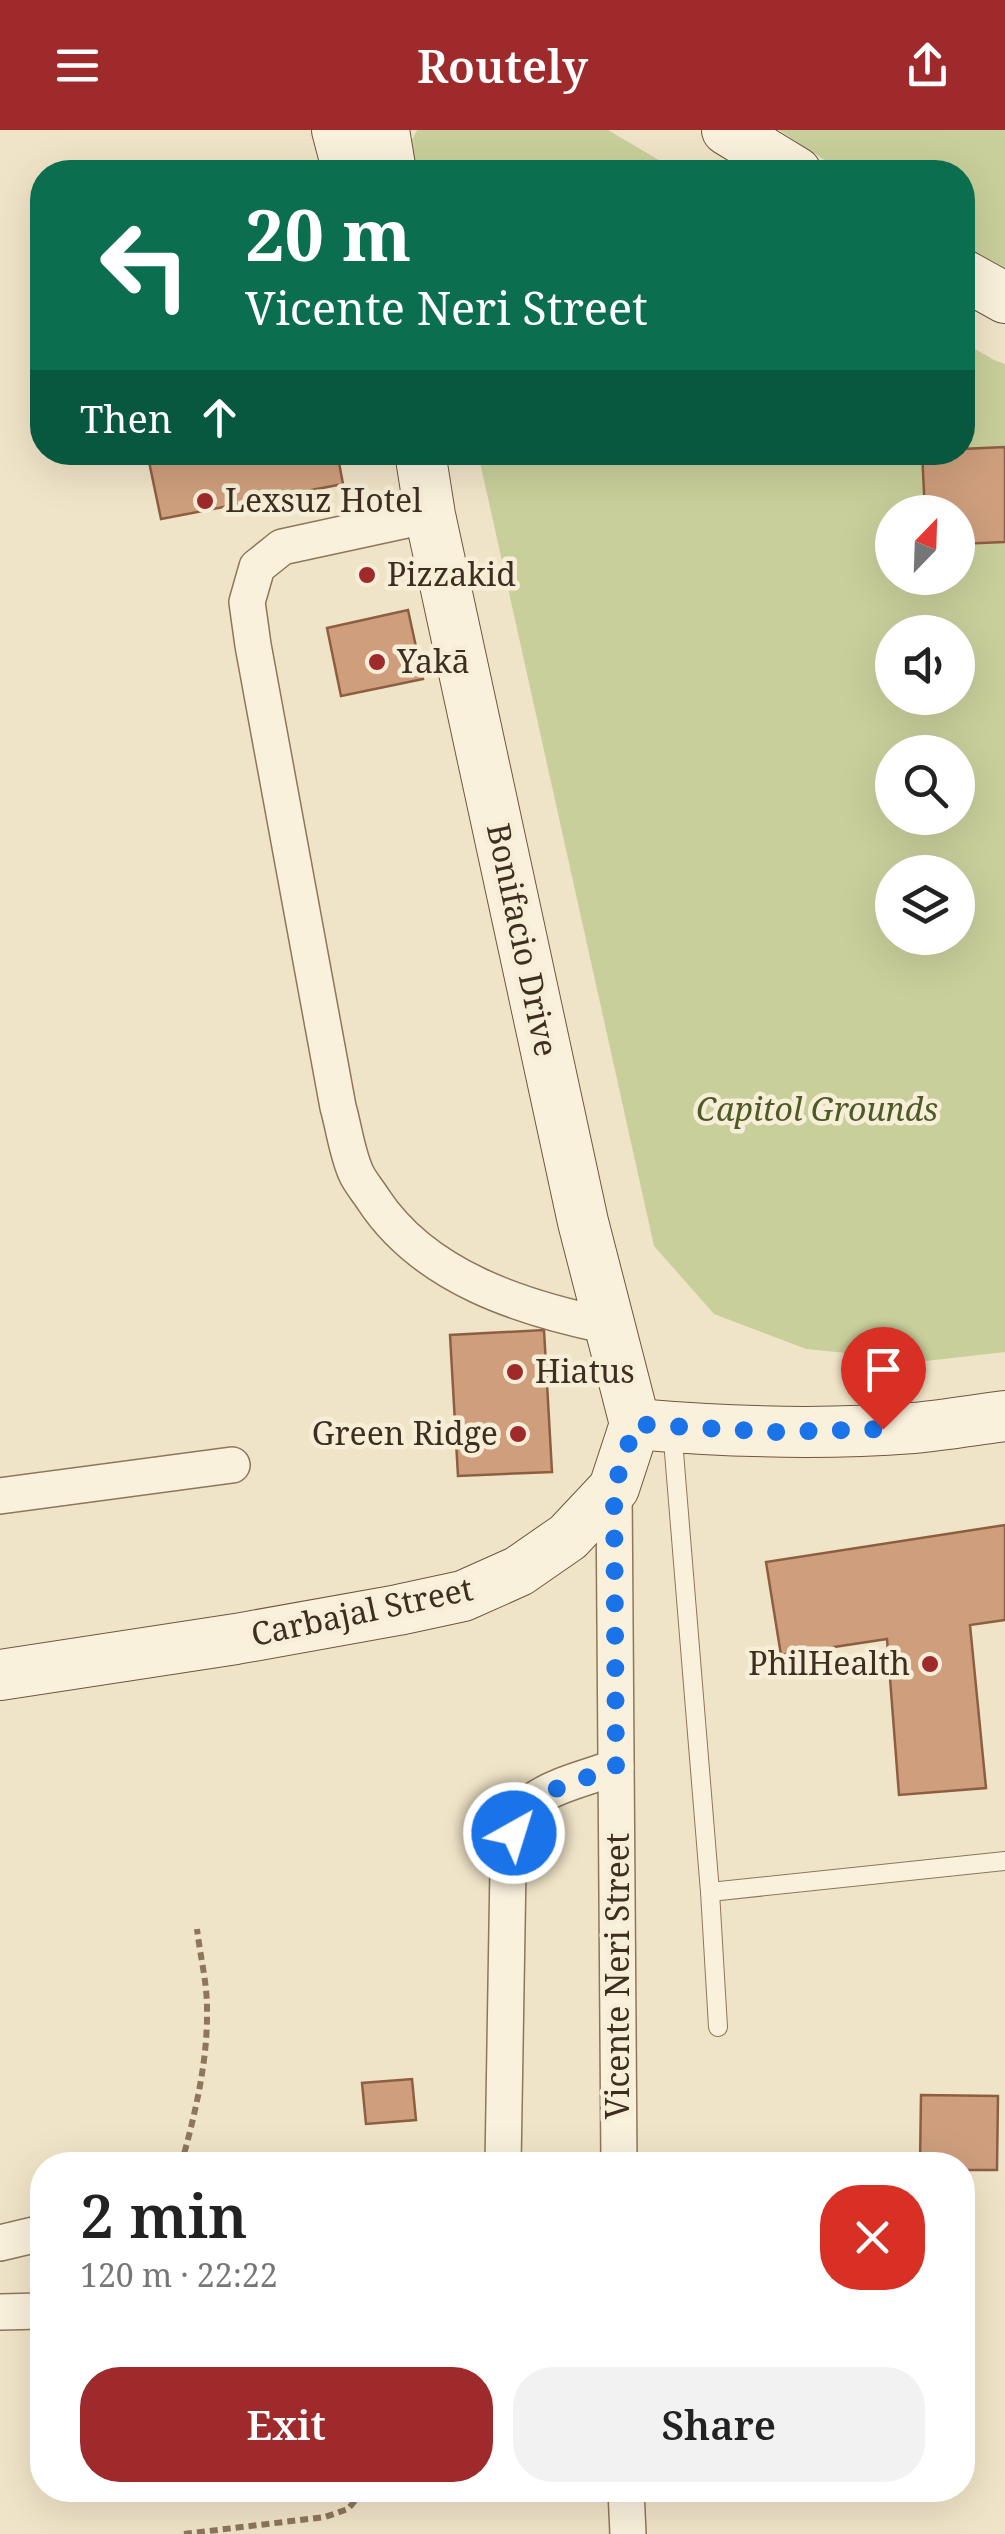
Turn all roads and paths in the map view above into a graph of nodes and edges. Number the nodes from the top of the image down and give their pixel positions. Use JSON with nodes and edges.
{"nodes":[{"id":1,"x":337,"y":130,"type":"edge"},
{"id":2,"x":384,"y":130,"type":"edge"},
{"id":3,"x":728,"y":130,"type":"edge"},
{"id":4,"x":345,"y":160,"type":"edge"},
{"id":5,"x":389,"y":160,"type":"edge"},
{"id":6,"x":777,"y":160,"type":"edge"},
{"id":7,"x":975,"y":281,"type":"edge"},
{"id":8,"x":1005,"y":298,"type":"edge"},
{"id":9,"x":422,"y":465,"type":"edge"},
{"id":10,"x":430,"y":516,"type":"junction"},
{"id":11,"x":609,"y":1326,"type":"junction"},
{"id":12,"x":1005,"y":1416,"type":"edge"},
{"id":13,"x":653,"y":1426,"type":"junction"},
{"id":14,"x":232,"y":1464,"type":"dead end"},
{"id":15,"x":614,"y":1488,"type":"junction"},
{"id":16,"x":0,"y":1496,"type":"edge"},
{"id":17,"x":0,"y":1675,"type":"edge"},
{"id":18,"x":616,"y":1767,"type":"junction"},
{"id":19,"x":1005,"y":1862,"type":"edge"},
{"id":20,"x":710,"y":1892,"type":"junction"},
{"id":21,"x":197,"y":1929,"type":"dead end"},
{"id":22,"x":718,"y":2027,"type":"dead end"},
{"id":23,"x":184,"y":2152,"type":"edge"},
{"id":24,"x":502,"y":2152,"type":"edge"},
{"id":25,"x":620,"y":2152,"type":"edge"},
{"id":26,"x":30,"y":2235,"type":"edge"},
{"id":27,"x":0,"y":2243,"type":"edge"},
{"id":28,"x":0,"y":2312,"type":"edge"},
{"id":29,"x":30,"y":2313,"type":"edge"},
{"id":30,"x":354,"y":2502,"type":"edge"},
{"id":31,"x":624,"y":2502,"type":"edge"},
{"id":32,"x":619,"y":2532,"type":"edge"},
{"id":33,"x":184,"y":2534,"type":"edge"}],
"edges":[{"from":1,"to":4,"type":"main road"},
{"from":2,"to":5,"type":"main road"},
{"from":3,"to":6,"type":"main road"},
{"from":7,"to":8,"type":"main road"},
{"from":9,"to":10,"type":"main road","name":"Bonifacio Drive"},
{"from":10,"to":11,"type":"main road","name":"Bonifacio Drive"},
{"from":10,"to":11,"type":"street"},
{"from":11,"to":13,"type":"main road","name":"Bonifacio Drive"},
{"from":12,"to":13,"type":"main road"},
{"from":13,"to":15,"type":"main road","name":"Carbajal Street"},
{"from":13,"to":20,"type":"lane"},
{"from":14,"to":16,"type":"street"},
{"from":15,"to":17,"type":"main road","name":"Carbajal Street"},
{"from":15,"to":18,"type":"street","name":"Vicente Neri Street"},
{"from":18,"to":24,"type":"street"},
{"from":18,"to":25,"type":"street","name":"Vicente Neri Street"},
{"from":19,"to":20,"type":"lane"},
{"from":20,"to":22,"type":"lane"},
{"from":21,"to":23,"type":"path"},
{"from":26,"to":27,"type":"street"},
{"from":28,"to":29,"type":"street"},
{"from":30,"to":33,"type":"path"},
{"from":31,"to":32,"type":"street"}]}
